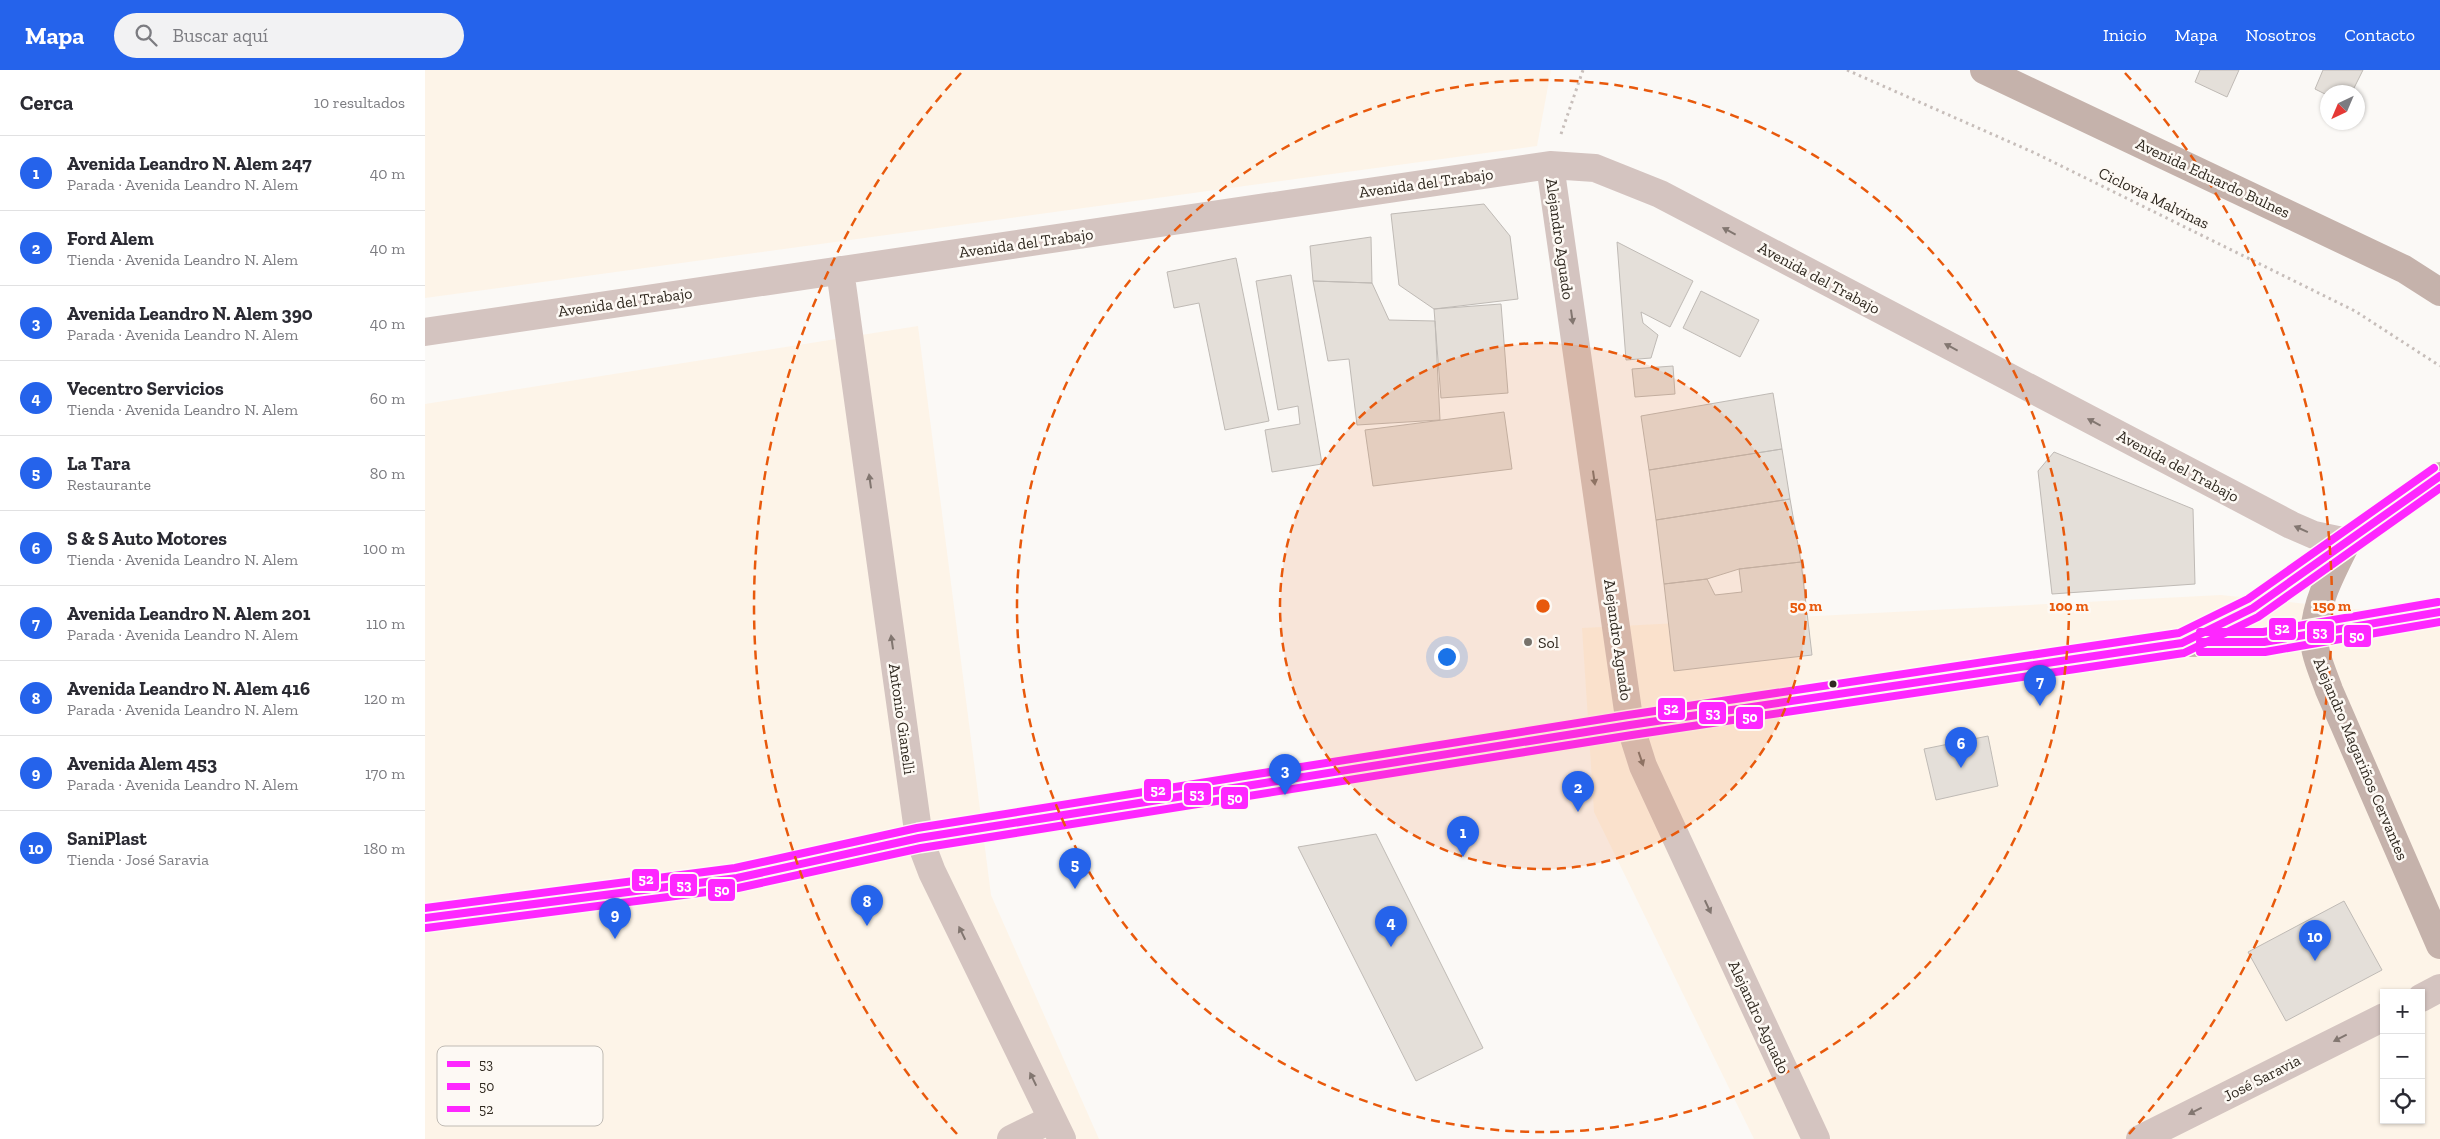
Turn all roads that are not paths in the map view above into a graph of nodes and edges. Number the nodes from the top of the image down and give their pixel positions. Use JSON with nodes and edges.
{"nodes":[{"id":1,"x":1984,"y":70,"type":"edge"},
{"id":2,"x":2018,"y":77,"type":"edge"},
{"id":3,"x":1550,"y":165,"type":"junction"},
{"id":4,"x":841,"y":270,"type":"junction"},
{"id":5,"x":2440,"y":292,"type":"edge"},
{"id":6,"x":425,"y":332,"type":"edge"},
{"id":7,"x":2440,"y":476,"type":"edge"},
{"id":8,"x":2347,"y":542,"type":"junction"},
{"id":9,"x":2440,"y":612,"type":"edge"},
{"id":10,"x":2314,"y":634,"type":"junction"},
{"id":11,"x":2182,"y":642,"type":"junction"},
{"id":12,"x":1630,"y":725,"type":"junction"},
{"id":13,"x":919,"y":838,"type":"junction"},
{"id":14,"x":425,"y":918,"type":"edge"},
{"id":15,"x":2440,"y":945,"type":"edge"},
{"id":16,"x":2440,"y":988,"type":"edge"},
{"id":17,"x":2425,"y":996,"type":"edge"},
{"id":18,"x":2380,"y":1018,"type":"edge"},
{"id":19,"x":1057,"y":1129,"type":"edge"},
{"id":20,"x":1011,"y":1139,"type":"edge"},
{"id":21,"x":1816,"y":1139,"type":"edge"},
{"id":22,"x":2140,"y":1139,"type":"edge"}],
"edges":[{"from":1,"to":2,"type":"main road","name":"Avenida Eduardo Bulnes"},
{"from":2,"to":5,"type":"main road","name":"Avenida Eduardo Bulnes"},
{"from":3,"to":4,"type":"street","name":"Avenida del Trabajo"},
{"from":8,"to":3,"type":"street","name":"Avenida del Trabajo","one_way":true},
{"from":3,"to":12,"type":"street","name":"Alejandro Aguado","one_way":true},
{"from":4,"to":6,"type":"street","name":"Avenida del Trabajo"},
{"from":13,"to":4,"type":"street","name":"Antonio Gianelli","one_way":true},
{"from":7,"to":8,"type":"main road"},
{"from":8,"to":10,"type":"main road","name":"Alejandro Magariños Cervantes"},
{"from":8,"to":11,"type":"main road"},
{"from":9,"to":10,"type":"main road"},
{"from":10,"to":11,"type":"main road"},
{"from":10,"to":15,"type":"main road","name":"Alejandro Magariños Cervantes"},
{"from":11,"to":12,"type":"main road"},
{"from":12,"to":13,"type":"main road"},
{"from":12,"to":21,"type":"street","name":"Alejandro Aguado","one_way":true},
{"from":13,"to":14,"type":"main road"},
{"from":19,"to":13,"type":"street","name":"Antonio Gianelli","one_way":true},
{"from":16,"to":17,"type":"street"},
{"from":18,"to":22,"type":"street","name":"José Saravia","one_way":true},
{"from":19,"to":20,"type":"street"}]}
